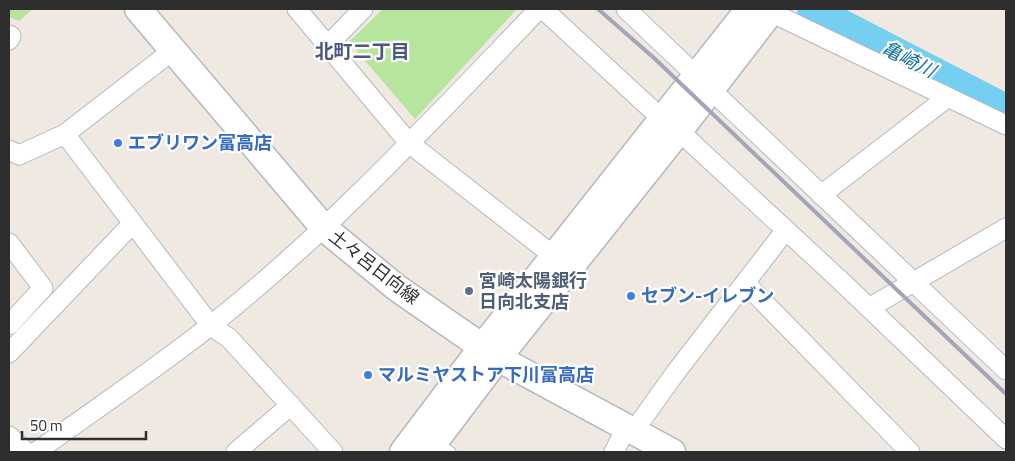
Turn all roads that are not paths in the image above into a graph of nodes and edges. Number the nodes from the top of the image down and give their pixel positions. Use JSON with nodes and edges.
{"nodes":[{"id":1,"x":138,"y":9,"type":"edge"},
{"id":2,"x":297,"y":9,"type":"edge"},
{"id":3,"x":363,"y":9,"type":"edge"},
{"id":4,"x":541,"y":9,"type":"edge"},
{"id":5,"x":626,"y":9,"type":"edge"},
{"id":6,"x":764,"y":10,"type":"edge"},
{"id":7,"x":9,"y":35,"type":"edge"},
{"id":8,"x":9,"y":40,"type":"edge"},
{"id":9,"x":328,"y":45,"type":"junction"},
{"id":10,"x":172,"y":51,"type":"junction"},
{"id":11,"x":704,"y":84,"type":"junction"},
{"id":12,"x":948,"y":97,"type":"junction"},
{"id":13,"x":671,"y":125,"type":"junction"},
{"id":14,"x":1006,"y":125,"type":"edge"},
{"id":15,"x":64,"y":134,"type":"junction"},
{"id":16,"x":409,"y":143,"type":"junction"},
{"id":17,"x":9,"y":150,"type":"edge"},
{"id":18,"x":821,"y":195,"type":"junction"},
{"id":19,"x":132,"y":224,"type":"junction"},
{"id":20,"x":324,"y":228,"type":"junction"},
{"id":21,"x":1006,"y":228,"type":"edge"},
{"id":22,"x":785,"y":231,"type":"junction"},
{"id":23,"x":9,"y":242,"type":"edge"},
{"id":24,"x":562,"y":262,"type":"junction"},
{"id":25,"x":914,"y":283,"type":"junction"},
{"id":26,"x":746,"y":284,"type":"junction"},
{"id":27,"x":869,"y":308,"type":"junction"},
{"id":28,"x":9,"y":325,"type":"edge"},
{"id":29,"x":211,"y":326,"type":"junction"},
{"id":30,"x":490,"y":352,"type":"junction"},
{"id":31,"x":9,"y":353,"type":"edge"},
{"id":32,"x":1005,"y":367,"type":"edge"},
{"id":33,"x":291,"y":405,"type":"junction"},
{"id":34,"x":630,"y":430,"type":"junction"},
{"id":35,"x":9,"y":436,"type":"edge"},
{"id":36,"x":1006,"y":439,"type":"edge"},
{"id":37,"x":426,"y":446,"type":"edge"},
{"id":38,"x":898,"y":448,"type":"edge"},
{"id":39,"x":26,"y":452,"type":"edge"},
{"id":40,"x":36,"y":452,"type":"edge"},
{"id":41,"x":236,"y":452,"type":"edge"},
{"id":42,"x":333,"y":452,"type":"edge"},
{"id":43,"x":614,"y":452,"type":"edge"},
{"id":44,"x":672,"y":452,"type":"edge"}],
"edges":[{"from":1,"to":10,"type":"main road","name":"土々呂日向線"},
{"from":2,"to":9,"type":"street"},
{"from":3,"to":9,"type":"street"},
{"from":4,"to":13,"type":"street"},
{"from":4,"to":16,"type":"street"},
{"from":5,"to":11,"type":"street"},
{"from":6,"to":11,"type":"main road"},
{"from":6,"to":12,"type":"street"},
{"from":7,"to":8,"type":"street"},
{"from":9,"to":16,"type":"street"},
{"from":10,"to":15,"type":"street"},
{"from":10,"to":20,"type":"main road","name":"土々呂日向線"},
{"from":11,"to":13,"type":"main road"},
{"from":11,"to":18,"type":"street"},
{"from":12,"to":14,"type":"street"},
{"from":12,"to":18,"type":"street"},
{"from":13,"to":22,"type":"street"},
{"from":13,"to":24,"type":"main road"},
{"from":15,"to":17,"type":"street"},
{"from":15,"to":19,"type":"street"},
{"from":16,"to":20,"type":"street"},
{"from":16,"to":24,"type":"street"},
{"from":18,"to":25,"type":"street"},
{"from":19,"to":29,"type":"street"},
{"from":19,"to":31,"type":"street"},
{"from":20,"to":29,"type":"street"},
{"from":20,"to":30,"type":"main road","name":"土々呂日向線"},
{"from":21,"to":25,"type":"street"},
{"from":22,"to":26,"type":"street"},
{"from":22,"to":27,"type":"street"},
{"from":23,"to":28,"type":"street"},
{"from":24,"to":30,"type":"main road"},
{"from":25,"to":27,"type":"street"},
{"from":25,"to":32,"type":"street"},
{"from":26,"to":34,"type":"street"},
{"from":26,"to":38,"type":"street"},
{"from":27,"to":36,"type":"street"},
{"from":29,"to":33,"type":"street"},
{"from":29,"to":40,"type":"street"},
{"from":30,"to":34,"type":"main road","name":"土々呂日向線"},
{"from":30,"to":37,"type":"main road"},
{"from":33,"to":41,"type":"street"},
{"from":33,"to":42,"type":"street"},
{"from":34,"to":43,"type":"street"},
{"from":34,"to":44,"type":"main road","name":"土々呂日向線"},
{"from":35,"to":39,"type":"street"}]}
